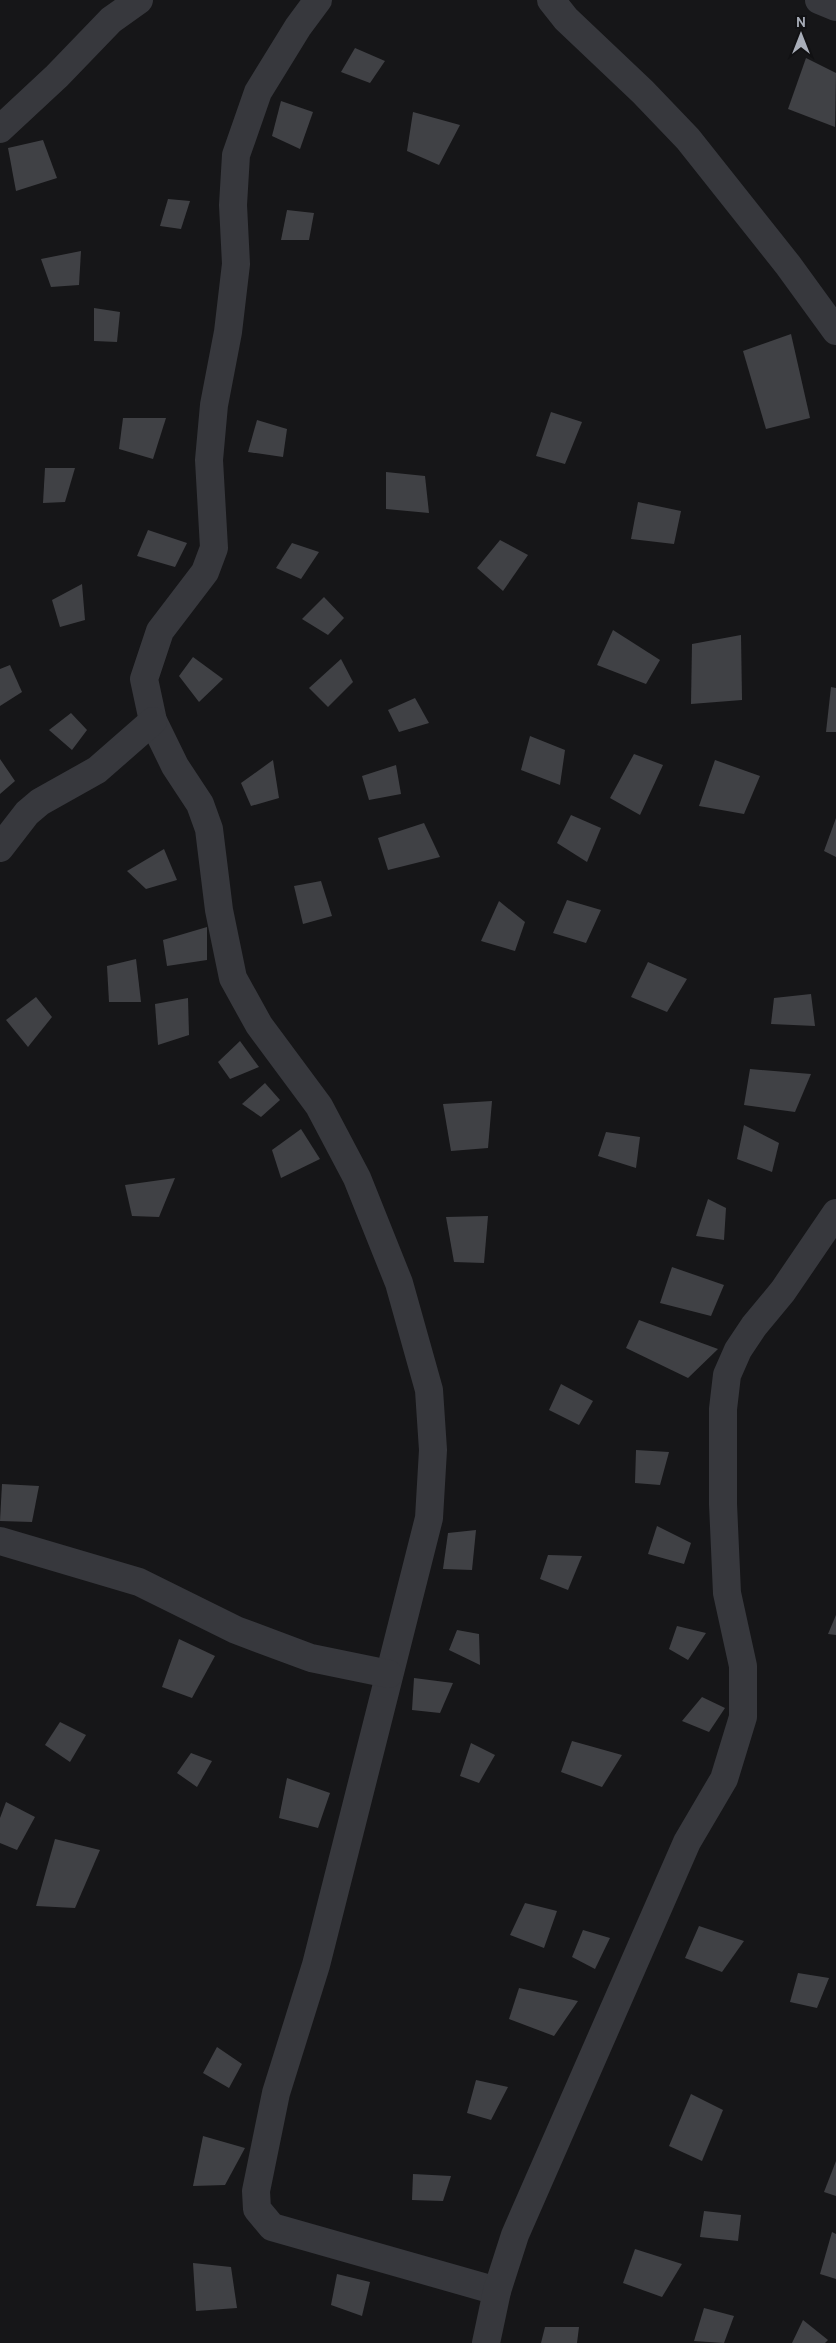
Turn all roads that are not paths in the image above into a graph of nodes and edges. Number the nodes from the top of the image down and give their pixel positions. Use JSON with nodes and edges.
{"nodes":[{"id":1,"x":139,"y":0,"type":"edge"},
{"id":2,"x":318,"y":0,"type":"edge"},
{"id":3,"x":551,"y":0,"type":"edge"},
{"id":4,"x":819,"y":0,"type":"edge"},
{"id":5,"x":836,"y":7,"type":"edge"},
{"id":6,"x":0,"y":129,"type":"edge"},
{"id":7,"x":836,"y":331,"type":"edge"},
{"id":8,"x":153,"y":722,"type":"junction"},
{"id":9,"x":0,"y":848,"type":"edge"},
{"id":10,"x":836,"y":1213,"type":"edge"},
{"id":11,"x":0,"y":1541,"type":"edge"},
{"id":12,"x":389,"y":1674,"type":"junction"},
{"id":13,"x":497,"y":2291,"type":"junction"},
{"id":14,"x":486,"y":2343,"type":"edge"}],
"edges":[{"from":1,"to":6,"type":"street"},
{"from":2,"to":8,"type":"street"},
{"from":3,"to":7,"type":"street"},
{"from":4,"to":5,"type":"street"},
{"from":8,"to":9,"type":"street"},
{"from":8,"to":12,"type":"street"},
{"from":10,"to":13,"type":"street"},
{"from":11,"to":12,"type":"street"},
{"from":12,"to":13,"type":"street"},
{"from":13,"to":14,"type":"street"}]}
